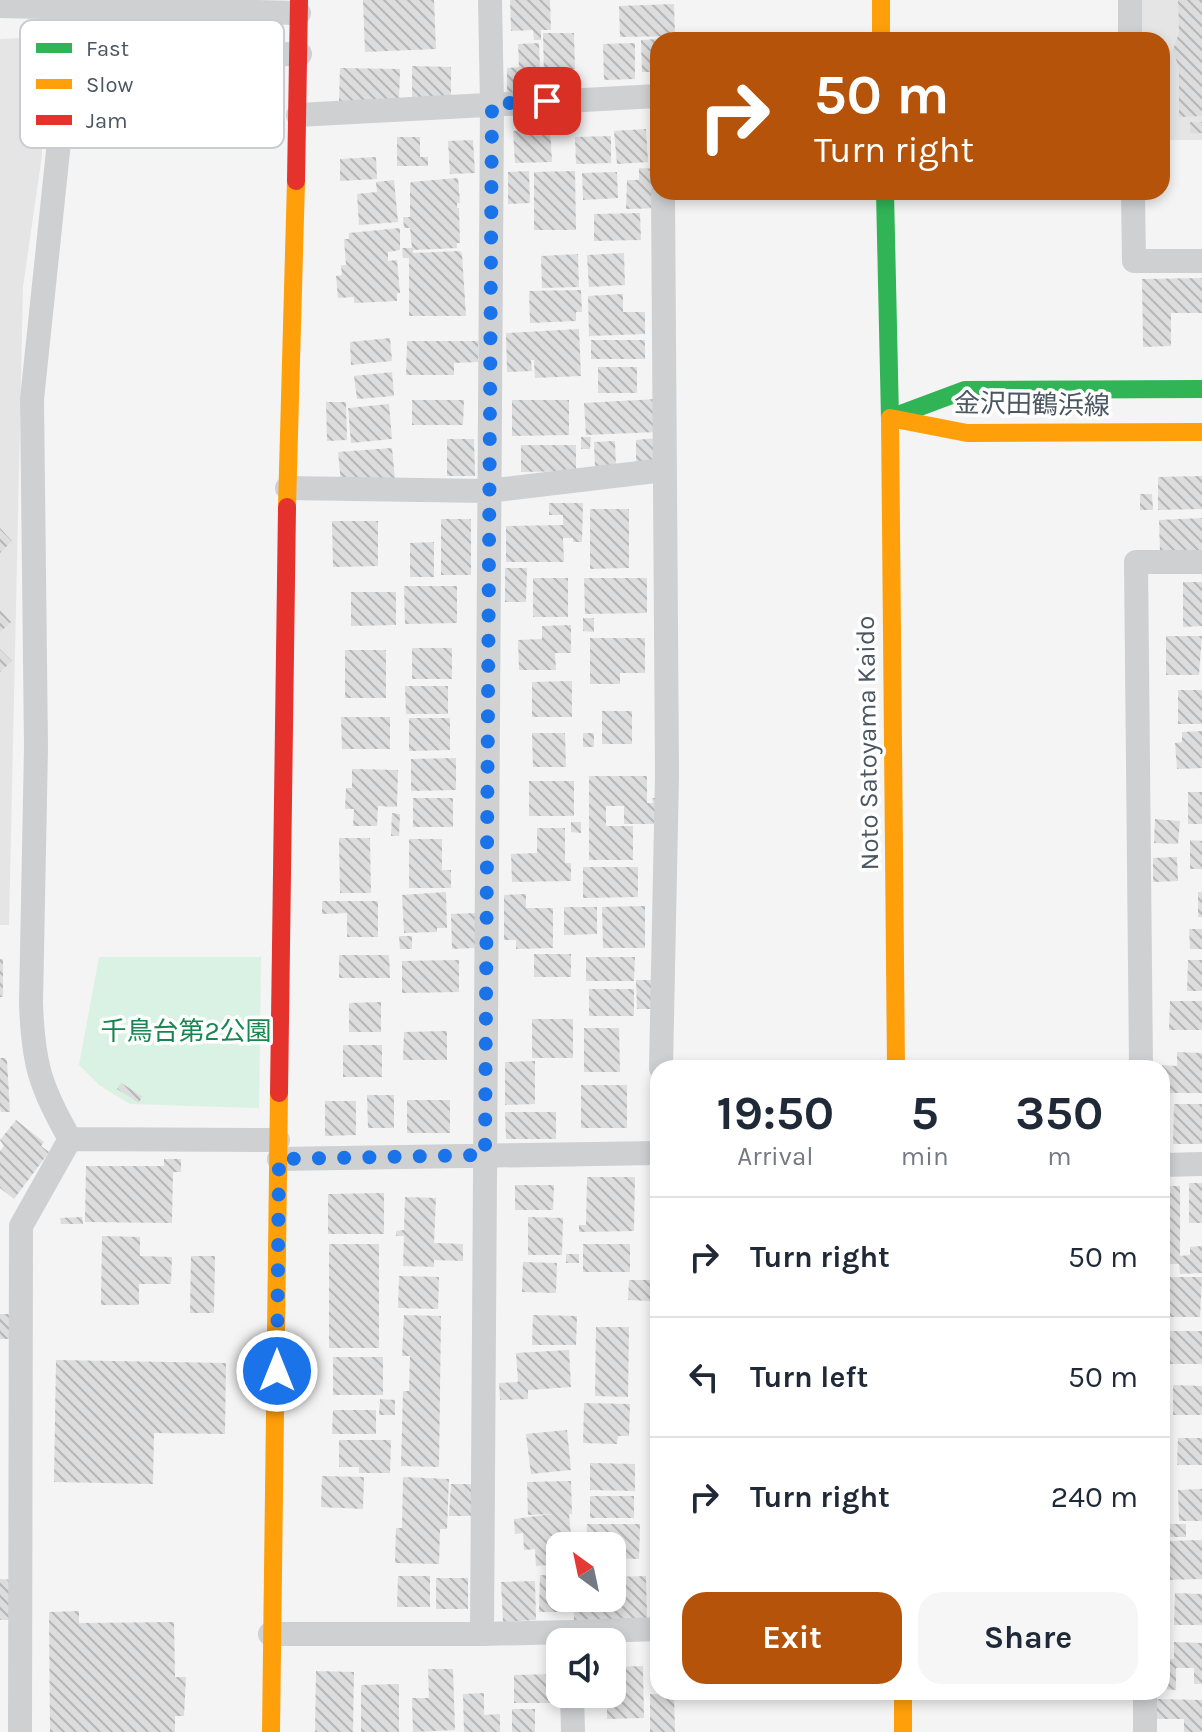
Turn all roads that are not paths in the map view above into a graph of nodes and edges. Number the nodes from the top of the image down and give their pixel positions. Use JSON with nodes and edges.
{"nodes":[{"id":1,"x":490,"y":0,"type":"edge"},
{"id":2,"x":881,"y":0,"type":"edge"},
{"id":3,"x":1130,"y":0,"type":"edge"},
{"id":4,"x":0,"y":6,"type":"edge"},
{"id":5,"x":299,"y":6,"type":"edge"},
{"id":6,"x":881,"y":32,"type":"edge"},
{"id":7,"x":1130,"y":32,"type":"edge"},
{"id":8,"x":284,"y":54,"type":"edge"},
{"id":9,"x":300,"y":54,"type":"junction"},
{"id":10,"x":650,"y":96,"type":"edge"},
{"id":11,"x":492,"y":104,"type":"junction"},
{"id":12,"x":298,"y":115,"type":"junction"},
{"id":13,"x":58,"y":148,"type":"edge"},
{"id":14,"x":663,"y":200,"type":"edge"},
{"id":15,"x":885,"y":200,"type":"edge"},
{"id":16,"x":1133,"y":200,"type":"edge"},
{"id":17,"x":1202,"y":261,"type":"edge"},
{"id":18,"x":1202,"y":389,"type":"edge"},
{"id":19,"x":890,"y":418,"type":"junction"},
{"id":20,"x":1202,"y":432,"type":"edge"},
{"id":21,"x":664,"y":470,"type":"junction"},
{"id":22,"x":287,"y":488,"type":"junction"},
{"id":23,"x":488,"y":491,"type":"junction"},
{"id":24,"x":1202,"y":562,"type":"edge"},
{"id":25,"x":661,"y":1060,"type":"edge"},
{"id":26,"x":896,"y":1060,"type":"edge"},
{"id":27,"x":1141,"y":1060,"type":"edge"},
{"id":28,"x":70,"y":1139,"type":"junction"},
{"id":29,"x":278,"y":1149,"type":"junction"},
{"id":30,"x":650,"y":1153,"type":"edge"},
{"id":31,"x":485,"y":1155,"type":"junction"},
{"id":32,"x":1202,"y":1164,"type":"edge"},
{"id":33,"x":1170,"y":1165,"type":"edge"},
{"id":34,"x":10,"y":1226,"type":"edge"},
{"id":35,"x":650,"y":1630,"type":"edge"},
{"id":36,"x":626,"y":1632,"type":"edge"},
{"id":37,"x":270,"y":1634,"type":"junction"},
{"id":38,"x":482,"y":1634,"type":"junction"},
{"id":39,"x":546,"y":1636,"type":"edge"},
{"id":40,"x":903,"y":1700,"type":"edge"},
{"id":41,"x":1145,"y":1700,"type":"edge"},
{"id":42,"x":572,"y":1708,"type":"edge"},
{"id":43,"x":20,"y":1732,"type":"edge"},
{"id":44,"x":271,"y":1732,"type":"edge"},
{"id":45,"x":573,"y":1732,"type":"edge"},
{"id":46,"x":903,"y":1732,"type":"edge"},
{"id":47,"x":1145,"y":1732,"type":"edge"}],
"edges":[{"from":1,"to":11,"type":"street"},
{"from":2,"to":6,"type":"main road"},
{"from":3,"to":7,"type":"street"},
{"from":4,"to":5,"type":"street"},
{"from":5,"to":9,"type":"main road"},
{"from":8,"to":9,"type":"street"},
{"from":9,"to":12,"type":"main road"},
{"from":10,"to":11,"type":"street"},
{"from":11,"to":12,"type":"street"},
{"from":11,"to":23,"type":"street"},
{"from":12,"to":22,"type":"main road"},
{"from":13,"to":28,"type":"street"},
{"from":14,"to":21,"type":"street"},
{"from":15,"to":19,"type":"main road","name":"Noto Satoyama Kaido"},
{"from":16,"to":17,"type":"street"},
{"from":18,"to":19,"type":"main road","name":"金沢田鶴浜線"},
{"from":19,"to":20,"type":"main road","name":"金沢田鶴浜線"},
{"from":19,"to":26,"type":"main road","name":"Noto Satoyama Kaido"},
{"from":21,"to":23,"type":"street"},
{"from":21,"to":25,"type":"street"},
{"from":22,"to":23,"type":"street"},
{"from":22,"to":29,"type":"main road"},
{"from":23,"to":31,"type":"street"},
{"from":24,"to":27,"type":"street"},
{"from":28,"to":29,"type":"street"},
{"from":28,"to":34,"type":"street"},
{"from":29,"to":31,"type":"street"},
{"from":29,"to":37,"type":"main road"},
{"from":30,"to":31,"type":"street"},
{"from":31,"to":38,"type":"street"},
{"from":32,"to":33,"type":"street"},
{"from":34,"to":43,"type":"street"},
{"from":35,"to":36,"type":"street"},
{"from":37,"to":38,"type":"street"},
{"from":37,"to":44,"type":"main road"},
{"from":38,"to":39,"type":"street"},
{"from":40,"to":46,"type":"main road"},
{"from":41,"to":47,"type":"street"},
{"from":42,"to":45,"type":"street"}]}
